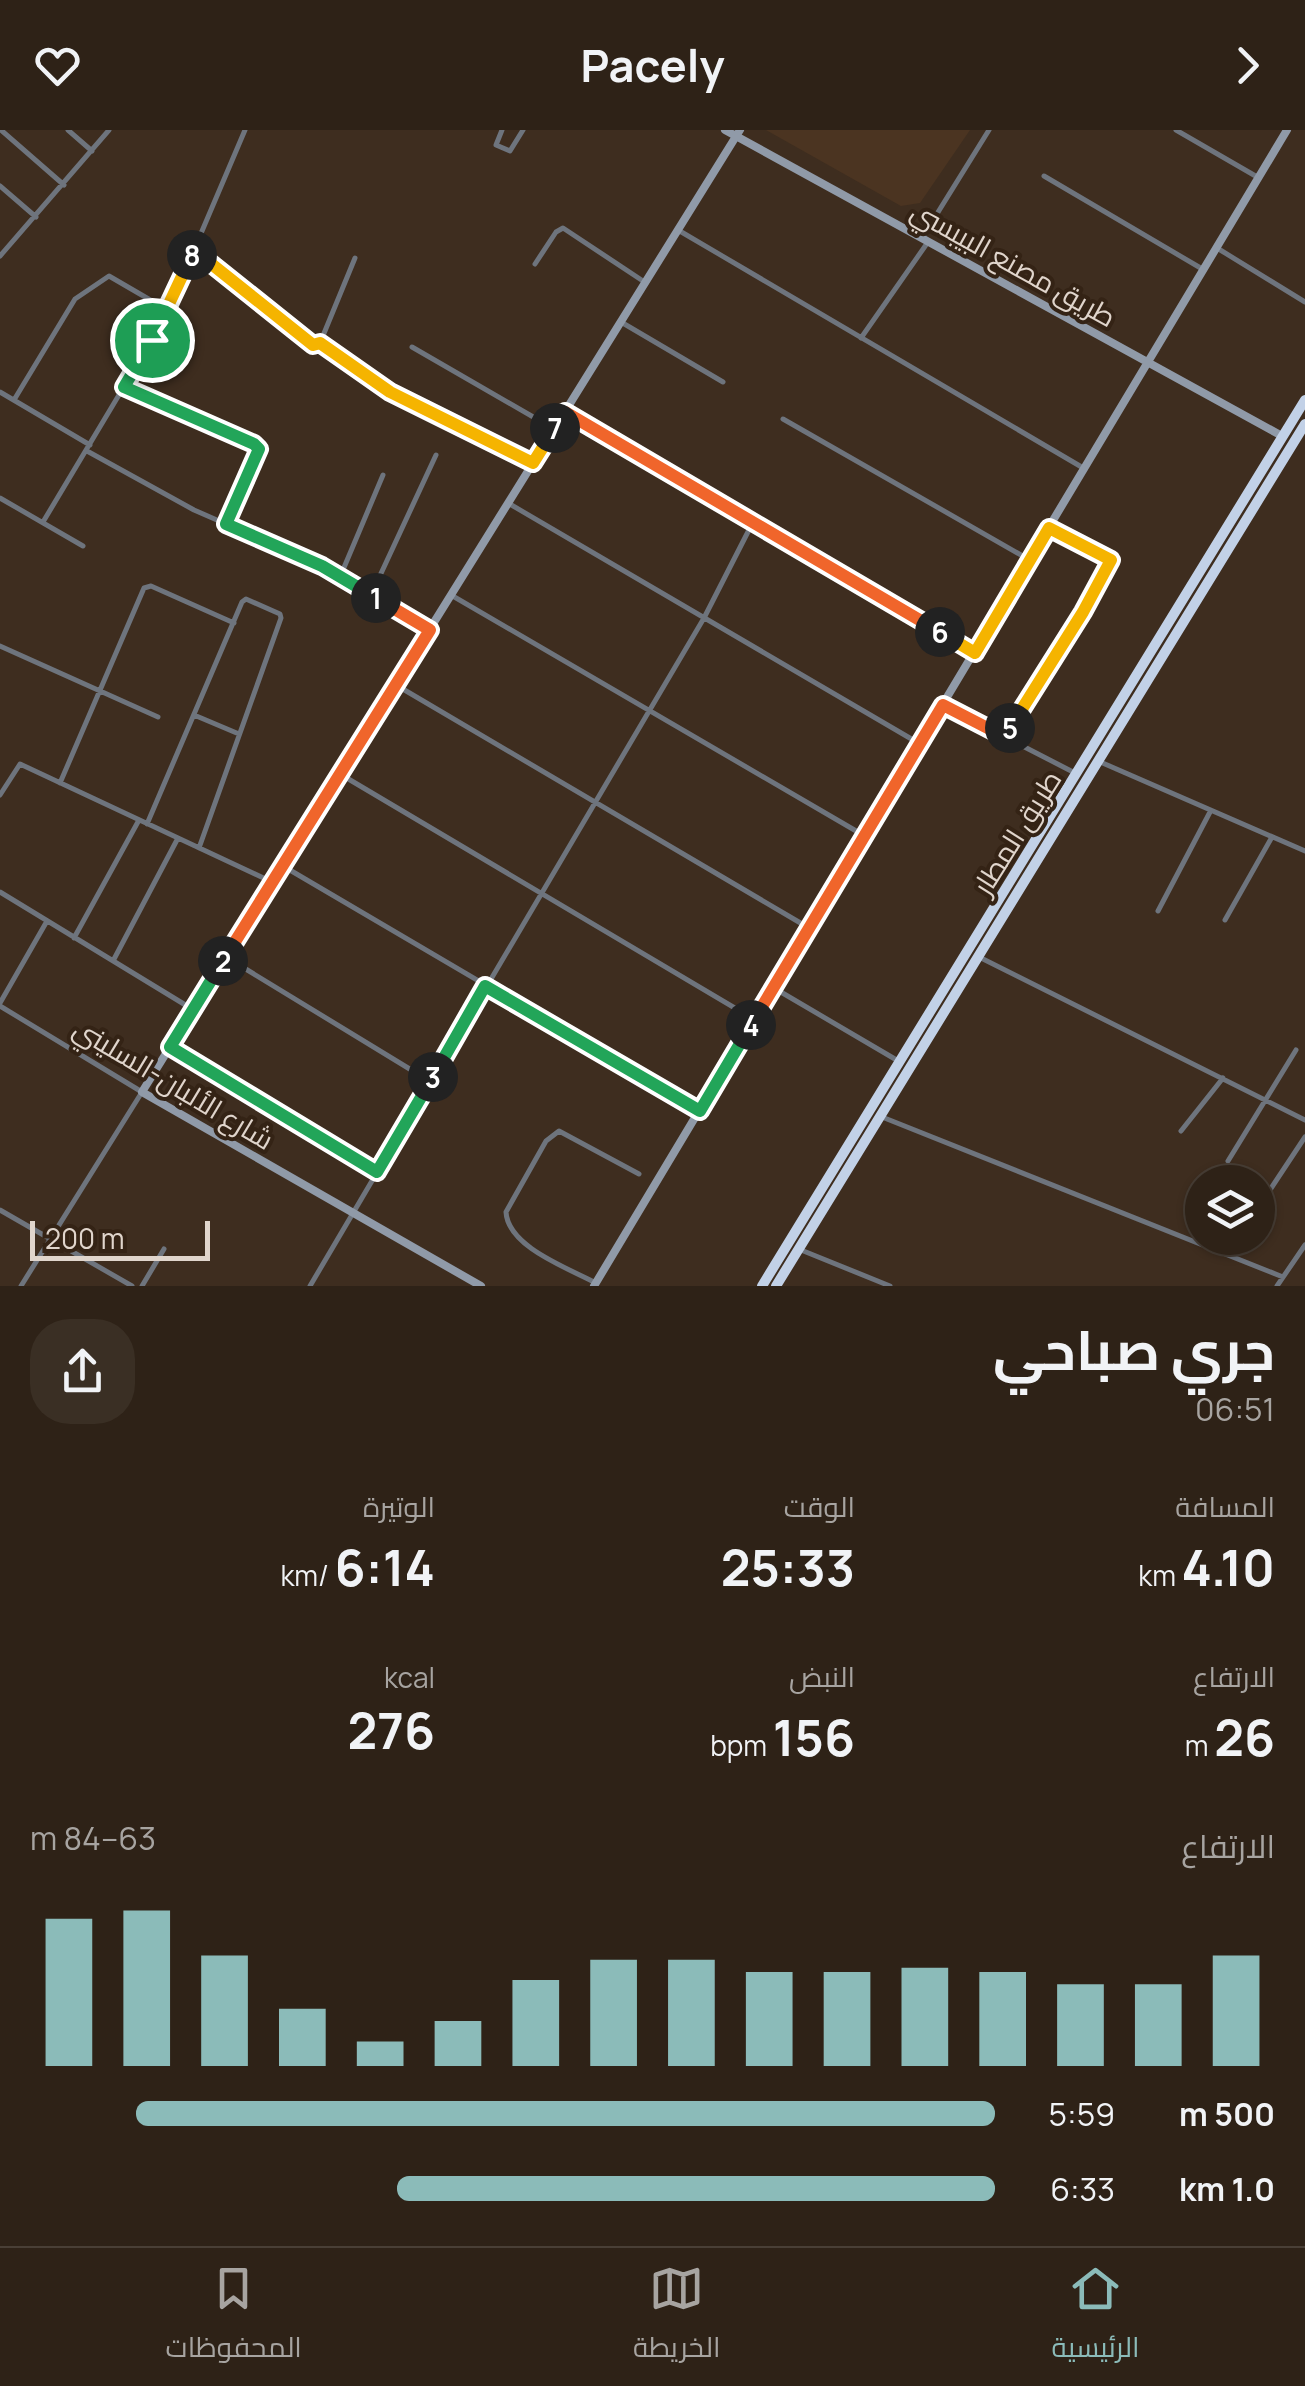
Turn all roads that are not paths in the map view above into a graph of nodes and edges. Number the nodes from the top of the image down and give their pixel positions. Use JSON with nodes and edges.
{"nodes":[{"id":1,"x":1,"y":130,"type":"edge"},
{"id":2,"x":68,"y":130,"type":"edge"},
{"id":3,"x":110,"y":130,"type":"edge"},
{"id":4,"x":245,"y":130,"type":"edge"},
{"id":5,"x":502,"y":130,"type":"edge"},
{"id":6,"x":523,"y":130,"type":"edge"},
{"id":7,"x":725,"y":130,"type":"edge"},
{"id":8,"x":989,"y":130,"type":"edge"},
{"id":9,"x":1176,"y":130,"type":"edge"},
{"id":10,"x":1287,"y":130,"type":"edge"},
{"id":11,"x":738,"y":133,"type":"edge"},
{"id":12,"x":93,"y":151,"type":"junction"},
{"id":13,"x":1044,"y":176,"type":"dead end"},
{"id":14,"x":1258,"y":178,"type":"junction"},
{"id":15,"x":64,"y":185,"type":"junction"},
{"id":16,"x":0,"y":186,"type":"edge"},
{"id":17,"x":36,"y":217,"type":"junction"},
{"id":18,"x":678,"y":230,"type":"junction"},
{"id":19,"x":925,"y":240,"type":"junction"},
{"id":20,"x":1217,"y":248,"type":"junction"},
{"id":21,"x":194,"y":250,"type":"junction"},
{"id":22,"x":0,"y":256,"type":"edge"},
{"id":23,"x":355,"y":258,"type":"dead end"},
{"id":24,"x":535,"y":264,"type":"dead end"},
{"id":25,"x":1204,"y":270,"type":"junction"},
{"id":26,"x":646,"y":283,"type":"junction"},
{"id":27,"x":1305,"y":302,"type":"edge"},
{"id":28,"x":621,"y":322,"type":"junction"},
{"id":29,"x":861,"y":338,"type":"junction"},
{"id":30,"x":152,"y":340,"type":"junction"},
{"id":31,"x":320,"y":343,"type":"junction"},
{"id":32,"x":412,"y":347,"type":"dead end"},
{"id":33,"x":1149,"y":362,"type":"junction"},
{"id":34,"x":722,"y":382,"type":"dead end"},
{"id":35,"x":124,"y":387,"type":"junction"},
{"id":36,"x":1,"y":394,"type":"edge"},
{"id":37,"x":14,"y":400,"type":"junction"},
{"id":38,"x":1305,"y":400,"type":"edge"},
{"id":39,"x":565,"y":412,"type":"junction"},
{"id":40,"x":784,"y":420,"type":"dead end"},
{"id":41,"x":1305,"y":424,"type":"edge"},
{"id":42,"x":554,"y":429,"type":"junction"},
{"id":43,"x":1282,"y":436,"type":"junction"},
{"id":44,"x":88,"y":448,"type":"junction"},
{"id":45,"x":436,"y":456,"type":"dead end"},
{"id":46,"x":533,"y":463,"type":"junction"},
{"id":47,"x":1085,"y":469,"type":"junction"},
{"id":48,"x":383,"y":474,"type":"dead end"},
{"id":49,"x":0,"y":498,"type":"edge"},
{"id":50,"x":508,"y":503,"type":"junction"},
{"id":51,"x":43,"y":522,"type":"junction"},
{"id":52,"x":753,"y":522,"type":"junction"},
{"id":53,"x":226,"y":524,"type":"junction"},
{"id":54,"x":1049,"y":528,"type":"junction"},
{"id":55,"x":83,"y":546,"type":"dead end"},
{"id":56,"x":1030,"y":561,"type":"junction"},
{"id":57,"x":340,"y":576,"type":"junction"},
{"id":58,"x":371,"y":595,"type":"junction"},
{"id":59,"x":451,"y":595,"type":"junction"},
{"id":60,"x":704,"y":618,"type":"junction"},
{"id":61,"x":234,"y":623,"type":"junction"},
{"id":62,"x":430,"y":630,"type":"junction"},
{"id":63,"x":0,"y":646,"type":"edge"},
{"id":64,"x":975,"y":653,"type":"junction"},
{"id":65,"x":1140,"y":682,"type":"junction"},
{"id":66,"x":396,"y":684,"type":"junction"},
{"id":67,"x":99,"y":690,"type":"junction"},
{"id":68,"x":943,"y":705,"type":"junction"},
{"id":69,"x":649,"y":710,"type":"junction"},
{"id":70,"x":194,"y":715,"type":"junction"},
{"id":71,"x":158,"y":717,"type":"dead end"},
{"id":72,"x":240,"y":734,"type":"junction"},
{"id":73,"x":1005,"y":737,"type":"junction"},
{"id":74,"x":920,"y":744,"type":"junction"},
{"id":75,"x":1098,"y":761,"type":"junction"},
{"id":76,"x":340,"y":774,"type":"junction"},
{"id":77,"x":1078,"y":774,"type":"junction"},
{"id":78,"x":60,"y":783,"type":"junction"},
{"id":79,"x":0,"y":794,"type":"edge"},
{"id":80,"x":594,"y":801,"type":"junction"},
{"id":81,"x":1210,"y":812,"type":"junction"},
{"id":82,"x":139,"y":820,"type":"junction"},
{"id":83,"x":148,"y":824,"type":"junction"},
{"id":84,"x":864,"y":836,"type":"junction"},
{"id":85,"x":1272,"y":837,"type":"junction"},
{"id":86,"x":178,"y":838,"type":"junction"},
{"id":87,"x":199,"y":848,"type":"junction"},
{"id":88,"x":1305,"y":851,"type":"edge"},
{"id":89,"x":283,"y":866,"type":"junction"},
{"id":90,"x":272,"y":882,"type":"junction"},
{"id":91,"x":0,"y":892,"type":"edge"},
{"id":92,"x":539,"y":893,"type":"junction"},
{"id":93,"x":1158,"y":910,"type":"dead end"},
{"id":94,"x":1224,"y":920,"type":"dead end"},
{"id":95,"x":47,"y":921,"type":"junction"},
{"id":96,"x":810,"y":928,"type":"junction"},
{"id":97,"x":74,"y":938,"type":"junction"},
{"id":98,"x":226,"y":956,"type":"junction"},
{"id":99,"x":978,"y":956,"type":"junction"},
{"id":100,"x":112,"y":961,"type":"junction"},
{"id":101,"x":485,"y":986,"type":"junction"},
{"id":102,"x":774,"y":988,"type":"junction"},
{"id":103,"x":0,"y":1005,"type":"edge"},
{"id":104,"x":941,"y":1007,"type":"junction"},
{"id":105,"x":192,"y":1009,"type":"junction"},
{"id":106,"x":755,"y":1020,"type":"junction"},
{"id":107,"x":170,"y":1047,"type":"junction"},
{"id":108,"x":1296,"y":1050,"type":"dead end"},
{"id":109,"x":900,"y":1062,"type":"junction"},
{"id":110,"x":1223,"y":1078,"type":"junction"},
{"id":111,"x":430,"y":1082,"type":"junction"},
{"id":112,"x":142,"y":1092,"type":"junction"},
{"id":113,"x":1265,"y":1100,"type":"junction"},
{"id":114,"x":700,"y":1111,"type":"junction"},
{"id":115,"x":879,"y":1116,"type":"junction"},
{"id":116,"x":1305,"y":1120,"type":"edge"},
{"id":117,"x":1181,"y":1131,"type":"dead end"},
{"id":118,"x":1305,"y":1138,"type":"edge"},
{"id":119,"x":1228,"y":1161,"type":"dead end"},
{"id":120,"x":377,"y":1172,"type":"junction"},
{"id":121,"x":638,"y":1174,"type":"dead end"},
{"id":122,"x":1275,"y":1183,"type":"edge"},
{"id":123,"x":0,"y":1210,"type":"edge"},
{"id":124,"x":353,"y":1214,"type":"junction"},
{"id":125,"x":50,"y":1239,"type":"junction"},
{"id":126,"x":1305,"y":1245,"type":"edge"},
{"id":127,"x":164,"y":1249,"type":"dead end"},
{"id":128,"x":798,"y":1249,"type":"junction"},
{"id":129,"x":1284,"y":1277,"type":"junction"},
{"id":130,"x":595,"y":1284,"type":"edge"},
{"id":131,"x":21,"y":1286,"type":"edge"},
{"id":132,"x":132,"y":1286,"type":"edge"},
{"id":133,"x":142,"y":1286,"type":"edge"},
{"id":134,"x":310,"y":1286,"type":"edge"},
{"id":135,"x":481,"y":1286,"type":"edge"},
{"id":136,"x":762,"y":1286,"type":"edge"},
{"id":137,"x":776,"y":1286,"type":"edge"},
{"id":138,"x":890,"y":1286,"type":"edge"},
{"id":139,"x":1277,"y":1286,"type":"edge"}],
"edges":[{"from":1,"to":15,"type":"street"},
{"from":2,"to":12,"type":"street"},
{"from":3,"to":12,"type":"street"},
{"from":4,"to":21,"type":"street"},
{"from":5,"to":6,"type":"street"},
{"from":7,"to":11,"type":"street","name":"طريق مصنع البيبسي"},
{"from":8,"to":19,"type":"street"},
{"from":9,"to":14,"type":"street"},
{"from":10,"to":14,"type":"street"},
{"from":11,"to":18,"type":"street"},
{"from":11,"to":19,"type":"street","name":"طريق مصنع البيبسي"},
{"from":12,"to":15,"type":"street"},
{"from":13,"to":25,"type":"street"},
{"from":14,"to":20,"type":"street"},
{"from":15,"to":17,"type":"street"},
{"from":16,"to":17,"type":"street"},
{"from":17,"to":22,"type":"street"},
{"from":18,"to":26,"type":"street"},
{"from":18,"to":29,"type":"street"},
{"from":19,"to":29,"type":"street"},
{"from":19,"to":33,"type":"street","name":"طريق مصنع البيبسي"},
{"from":20,"to":25,"type":"street"},
{"from":20,"to":27,"type":"street"},
{"from":21,"to":30,"type":"street"},
{"from":21,"to":31,"type":"street"},
{"from":23,"to":31,"type":"street"},
{"from":24,"to":26,"type":"street"},
{"from":25,"to":33,"type":"street"},
{"from":26,"to":28,"type":"street"},
{"from":28,"to":34,"type":"street"},
{"from":28,"to":39,"type":"street"},
{"from":29,"to":47,"type":"street"},
{"from":30,"to":35,"type":"street"},
{"from":30,"to":37,"type":"street"},
{"from":31,"to":46,"type":"street"},
{"from":32,"to":42,"type":"street"},
{"from":33,"to":43,"type":"street","name":"طريق مصنع البيبسي"},
{"from":33,"to":47,"type":"street"},
{"from":35,"to":44,"type":"street"},
{"from":35,"to":53,"type":"street"},
{"from":36,"to":37,"type":"street"},
{"from":37,"to":44,"type":"street"},
{"from":38,"to":43,"type":"highway","name":"طريق المطار"},
{"from":39,"to":42,"type":"street"},
{"from":39,"to":52,"type":"street"},
{"from":40,"to":56,"type":"street"},
{"from":41,"to":65,"type":"highway","name":"طريق المطار"},
{"from":42,"to":46,"type":"street"},
{"from":43,"to":65,"type":"highway","name":"طريق المطار"},
{"from":44,"to":51,"type":"street"},
{"from":44,"to":53,"type":"street"},
{"from":45,"to":58,"type":"street"},
{"from":46,"to":50,"type":"street"},
{"from":47,"to":54,"type":"street"},
{"from":48,"to":57,"type":"street"},
{"from":49,"to":51,"type":"street"},
{"from":50,"to":59,"type":"street"},
{"from":50,"to":60,"type":"street"},
{"from":51,"to":55,"type":"street"},
{"from":52,"to":60,"type":"street"},
{"from":52,"to":64,"type":"street"},
{"from":53,"to":57,"type":"street"},
{"from":54,"to":56,"type":"street"},
{"from":54,"to":73,"type":"street"},
{"from":56,"to":64,"type":"street"},
{"from":57,"to":58,"type":"street"},
{"from":58,"to":62,"type":"street"},
{"from":59,"to":62,"type":"street"},
{"from":59,"to":69,"type":"street"},
{"from":60,"to":69,"type":"street"},
{"from":60,"to":74,"type":"street"},
{"from":61,"to":67,"type":"street"},
{"from":61,"to":70,"type":"street"},
{"from":61,"to":72,"type":"street"},
{"from":62,"to":66,"type":"street"},
{"from":63,"to":67,"type":"street"},
{"from":64,"to":68,"type":"street"},
{"from":65,"to":75,"type":"highway","name":"طريق المطار"},
{"from":65,"to":77,"type":"highway","name":"طريق المطار"},
{"from":66,"to":76,"type":"street"},
{"from":66,"to":80,"type":"street"},
{"from":67,"to":71,"type":"street"},
{"from":67,"to":78,"type":"street"},
{"from":68,"to":73,"type":"street"},
{"from":68,"to":74,"type":"street"},
{"from":69,"to":80,"type":"street"},
{"from":69,"to":84,"type":"street"},
{"from":70,"to":72,"type":"street"},
{"from":70,"to":83,"type":"street"},
{"from":72,"to":87,"type":"street"},
{"from":73,"to":77,"type":"street"},
{"from":74,"to":84,"type":"street"},
{"from":75,"to":81,"type":"street"},
{"from":75,"to":99,"type":"highway","name":"طريق المطار"},
{"from":76,"to":89,"type":"street"},
{"from":76,"to":92,"type":"street"},
{"from":77,"to":104,"type":"highway","name":"طريق المطار"},
{"from":78,"to":79,"type":"street"},
{"from":78,"to":82,"type":"street"},
{"from":80,"to":92,"type":"street"},
{"from":80,"to":96,"type":"street"},
{"from":81,"to":85,"type":"street"},
{"from":81,"to":93,"type":"street"},
{"from":82,"to":83,"type":"street"},
{"from":82,"to":97,"type":"street"},
{"from":83,"to":86,"type":"street"},
{"from":84,"to":96,"type":"street"},
{"from":85,"to":88,"type":"street"},
{"from":85,"to":94,"type":"street"},
{"from":86,"to":87,"type":"street"},
{"from":86,"to":100,"type":"street"},
{"from":87,"to":90,"type":"street"},
{"from":89,"to":90,"type":"street"},
{"from":89,"to":101,"type":"street"},
{"from":90,"to":98,"type":"street"},
{"from":91,"to":95,"type":"street"},
{"from":92,"to":101,"type":"street"},
{"from":92,"to":106,"type":"street"},
{"from":95,"to":97,"type":"street"},
{"from":95,"to":103,"type":"street"},
{"from":96,"to":102,"type":"street"},
{"from":97,"to":100,"type":"street"},
{"from":98,"to":105,"type":"street"},
{"from":98,"to":111,"type":"street"},
{"from":99,"to":104,"type":"highway","name":"طريق المطار"},
{"from":99,"to":110,"type":"street"},
{"from":100,"to":105,"type":"street"},
{"from":101,"to":111,"type":"street"},
{"from":101,"to":114,"type":"street"},
{"from":102,"to":106,"type":"street"},
{"from":102,"to":109,"type":"street"},
{"from":103,"to":112,"type":"street","name":"شارع الألبان-السليني"},
{"from":104,"to":109,"type":"highway","name":"طريق المطار"},
{"from":104,"to":115,"type":"highway","name":"طريق المطار"},
{"from":105,"to":107,"type":"street"},
{"from":106,"to":114,"type":"street"},
{"from":107,"to":112,"type":"street"},
{"from":107,"to":120,"type":"street"},
{"from":108,"to":113,"type":"street"},
{"from":109,"to":136,"type":"highway","name":"طريق المطار"},
{"from":110,"to":113,"type":"street"},
{"from":110,"to":117,"type":"street"},
{"from":111,"to":120,"type":"street"},
{"from":112,"to":124,"type":"street","name":"شارع الألبان-السليني"},
{"from":112,"to":125,"type":"street"},
{"from":113,"to":116,"type":"street"},
{"from":113,"to":119,"type":"street"},
{"from":114,"to":130,"type":"street"},
{"from":115,"to":128,"type":"highway","name":"طريق المطار"},
{"from":115,"to":129,"type":"street"},
{"from":118,"to":122,"type":"street"},
{"from":120,"to":124,"type":"street"},
{"from":121,"to":130,"type":"street"},
{"from":123,"to":125,"type":"street"},
{"from":124,"to":134,"type":"street"},
{"from":124,"to":135,"type":"street","name":"شارع الألبان-السليني"},
{"from":125,"to":131,"type":"street"},
{"from":125,"to":132,"type":"street"},
{"from":126,"to":129,"type":"street"},
{"from":127,"to":133,"type":"street"},
{"from":128,"to":137,"type":"highway","name":"طريق المطار"},
{"from":128,"to":138,"type":"street"},
{"from":129,"to":139,"type":"street"}]}
